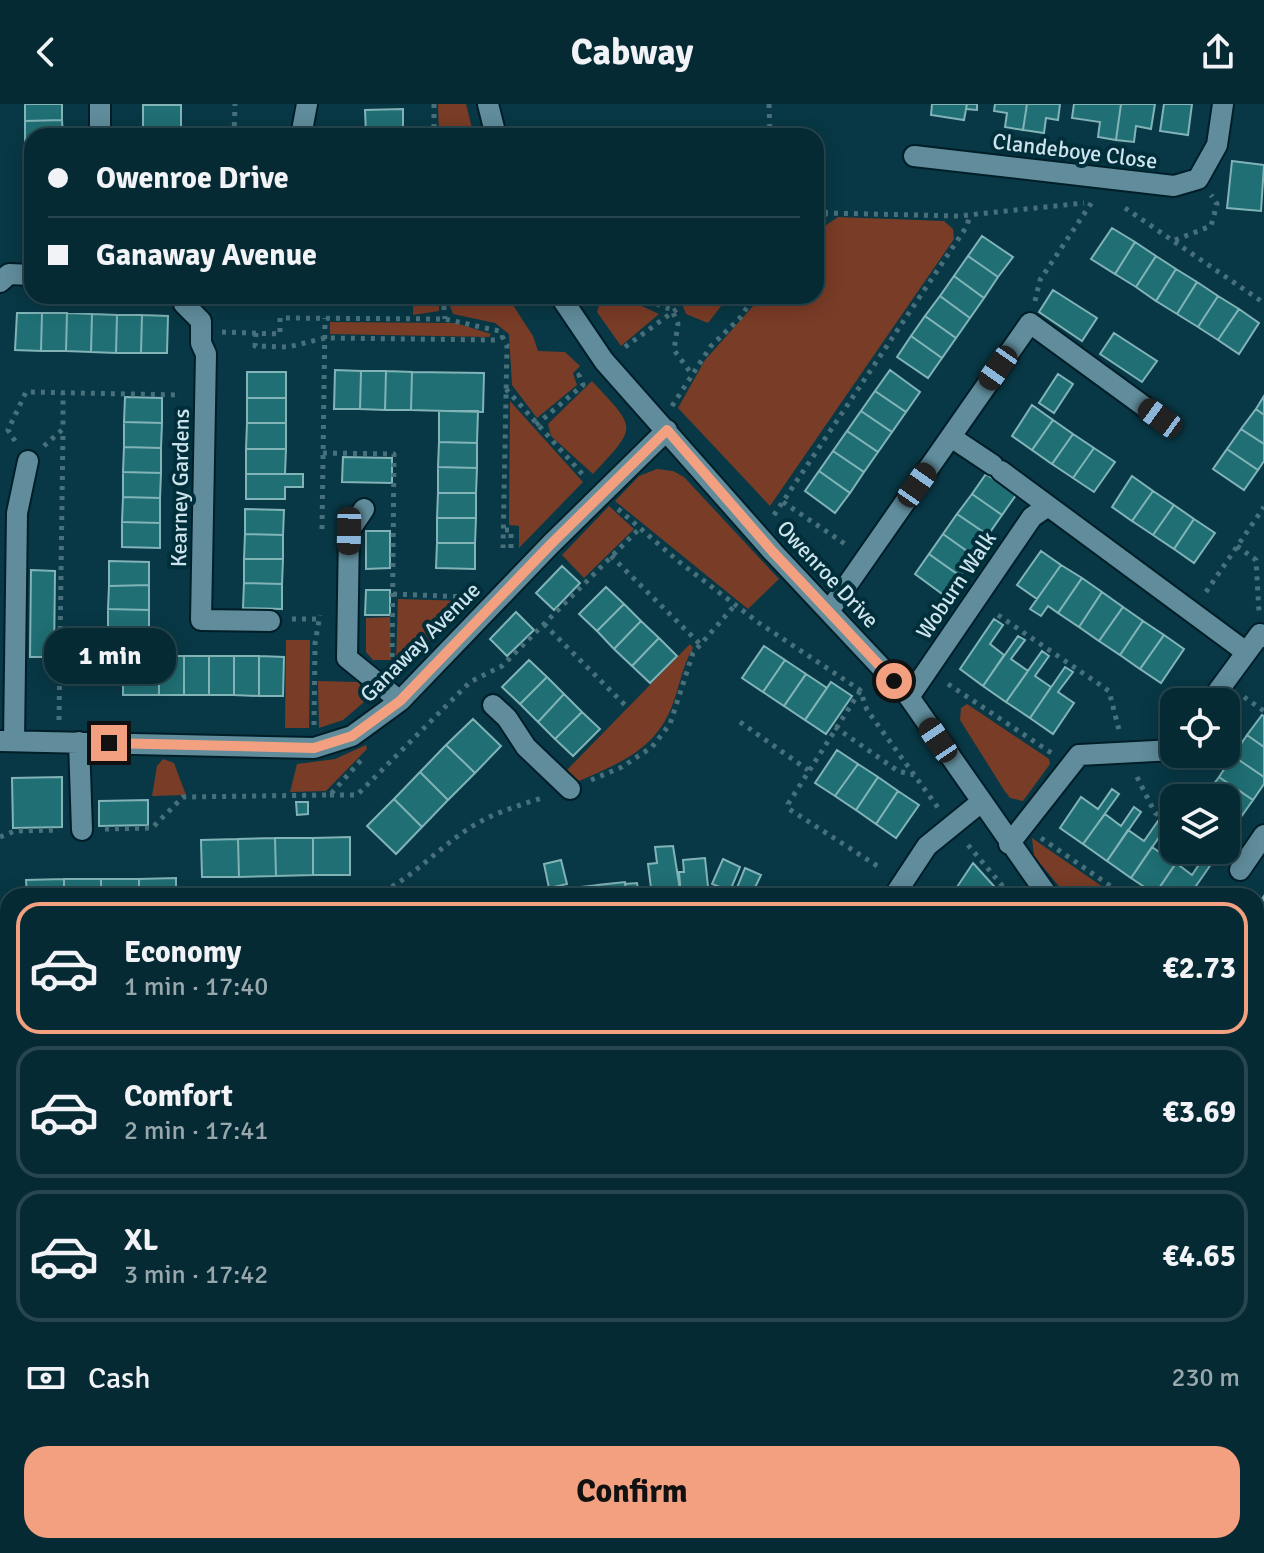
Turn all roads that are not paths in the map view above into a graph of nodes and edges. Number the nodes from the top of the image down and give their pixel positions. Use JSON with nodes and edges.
{"nodes":[{"id":1,"x":100,"y":104,"type":"edge"},
{"id":2,"x":307,"y":104,"type":"edge"},
{"id":3,"x":488,"y":104,"type":"edge"},
{"id":4,"x":1223,"y":104,"type":"edge"},
{"id":5,"x":100,"y":128,"type":"edge"},
{"id":6,"x":302,"y":128,"type":"edge"},
{"id":7,"x":494,"y":128,"type":"edge"},
{"id":8,"x":914,"y":156,"type":"dead end"},
{"id":9,"x":24,"y":275,"type":"edge"},
{"id":10,"x":0,"y":282,"type":"edge"},
{"id":11,"x":184,"y":304,"type":"edge"},
{"id":12,"x":565,"y":304,"type":"edge"},
{"id":13,"x":1160,"y":418,"type":"dead end"},
{"id":14,"x":664,"y":427,"type":"junction"},
{"id":15,"x":951,"y":437,"type":"junction"},
{"id":16,"x":28,"y":461,"type":"road end"},
{"id":17,"x":1048,"y":506,"type":"junction"},
{"id":18,"x":364,"y":509,"type":"dead end"},
{"id":19,"x":829,"y":611,"type":"junction"},
{"id":20,"x":270,"y":621,"type":"dead end"},
{"id":21,"x":1262,"y":636,"type":"edge"},
{"id":22,"x":1246,"y":652,"type":"junction"},
{"id":23,"x":1220,"y":688,"type":"edge"},
{"id":24,"x":909,"y":697,"type":"junction"},
{"id":25,"x":400,"y":701,"type":"junction"},
{"id":26,"x":493,"y":705,"type":"dead end"},
{"id":27,"x":7,"y":741,"type":"edge"},
{"id":28,"x":79,"y":742,"type":"junction"},
{"id":29,"x":1160,"y":751,"type":"edge"},
{"id":30,"x":570,"y":789,"type":"dead end"},
{"id":31,"x":980,"y":803,"type":"junction"},
{"id":32,"x":82,"y":830,"type":"road end"},
{"id":33,"x":1264,"y":835,"type":"edge"},
{"id":34,"x":1009,"y":844,"type":"junction"},
{"id":35,"x":1240,"y":870,"type":"dead end"},
{"id":36,"x":899,"y":888,"type":"edge"},
{"id":37,"x":1042,"y":888,"type":"edge"}],
"edges":[{"from":1,"to":5,"type":"street"},
{"from":2,"to":6,"type":"street"},
{"from":3,"to":7,"type":"street"},
{"from":4,"to":8,"type":"street","name":"Clandeboye Close"},
{"from":9,"to":10,"type":"street"},
{"from":11,"to":20,"type":"street","name":"Kearney Gardens"},
{"from":12,"to":14,"type":"street","name":"Owenroe Drive"},
{"from":13,"to":15,"type":"street"},
{"from":14,"to":19,"type":"street","name":"Owenroe Drive"},
{"from":14,"to":25,"type":"street","name":"Ganaway Avenue"},
{"from":15,"to":17,"type":"street"},
{"from":15,"to":19,"type":"street"},
{"from":16,"to":27,"type":"street"},
{"from":17,"to":22,"type":"street"},
{"from":17,"to":24,"type":"street","name":"Woburn Walk"},
{"from":18,"to":25,"type":"street"},
{"from":19,"to":24,"type":"street","name":"Owenroe Drive"},
{"from":21,"to":22,"type":"street"},
{"from":22,"to":23,"type":"street"},
{"from":24,"to":31,"type":"street","name":"Owenroe Drive"},
{"from":25,"to":28,"type":"street","name":"Ganaway Avenue"},
{"from":26,"to":30,"type":"street"},
{"from":27,"to":28,"type":"street","name":"Ganaway Avenue"},
{"from":28,"to":32,"type":"street"},
{"from":29,"to":34,"type":"street"},
{"from":31,"to":34,"type":"street","name":"Owenroe Drive"},
{"from":31,"to":36,"type":"street"},
{"from":33,"to":35,"type":"street"},
{"from":34,"to":37,"type":"street","name":"Owenroe Drive"}]}
